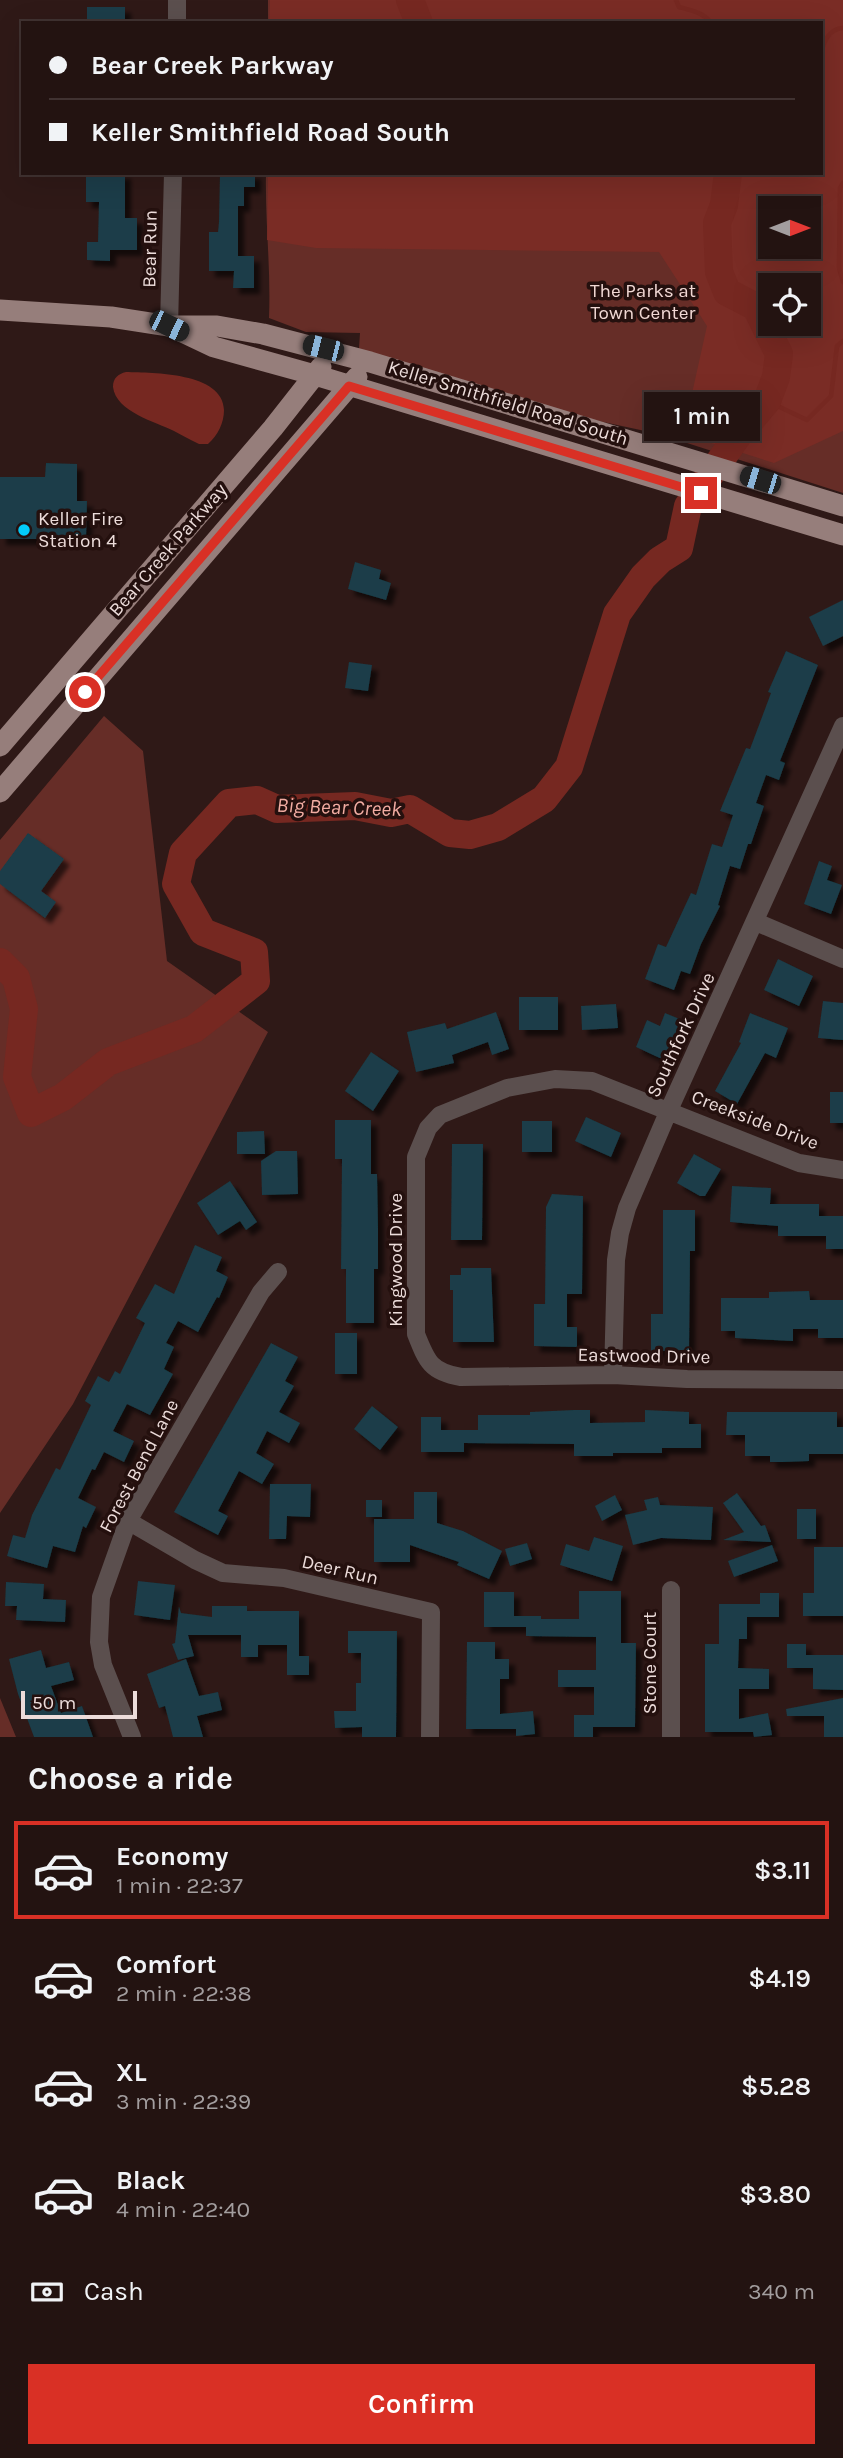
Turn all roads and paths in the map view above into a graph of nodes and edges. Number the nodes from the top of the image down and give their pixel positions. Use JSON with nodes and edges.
{"nodes":[{"id":1,"x":177,"y":0,"type":"edge"},
{"id":2,"x":177,"y":21,"type":"edge"},
{"id":3,"x":173,"y":175,"type":"edge"},
{"id":4,"x":0,"y":310,"type":"edge"},
{"id":5,"x":169,"y":326,"type":"junction"},
{"id":6,"x":333,"y":351,"type":"junction"},
{"id":7,"x":370,"y":362,"type":"junction"},
{"id":8,"x":315,"y":375,"type":"junction"},
{"id":9,"x":349,"y":386,"type":"junction"},
{"id":10,"x":843,"y":506,"type":"edge"},
{"id":11,"x":182,"y":534,"type":"junction"},
{"id":12,"x":843,"y":535,"type":"edge"},
{"id":13,"x":205,"y":552,"type":"junction"},
{"id":14,"x":78,"y":655,"type":"junction"},
{"id":15,"x":101,"y":674,"type":"junction"},
{"id":16,"x":843,"y":726,"type":"edge"},
{"id":17,"x":0,"y":745,"type":"edge"},
{"id":18,"x":23,"y":765,"type":"junction"},
{"id":19,"x":0,"y":792,"type":"edge"},
{"id":20,"x":756,"y":922,"type":"junction"},
{"id":21,"x":843,"y":960,"type":"edge"},
{"id":22,"x":669,"y":1110,"type":"junction"},
{"id":23,"x":423,"y":1138,"type":"joint"},
{"id":24,"x":843,"y":1170,"type":"edge"},
{"id":25,"x":278,"y":1272,"type":"dead end"},
{"id":26,"x":443,"y":1374,"type":"joint"},
{"id":27,"x":613,"y":1375,"type":"junction"},
{"id":28,"x":843,"y":1380,"type":"edge"},
{"id":29,"x":128,"y":1521,"type":"junction"},
{"id":30,"x":671,"y":1590,"type":"dead end"},
{"id":31,"x":132,"y":1737,"type":"edge"},
{"id":32,"x":430,"y":1737,"type":"edge"},
{"id":33,"x":671,"y":1737,"type":"edge"}],
"edges":[{"from":1,"to":2,"type":"street"},
{"from":3,"to":5,"type":"street","name":"Bear Run"},
{"from":4,"to":5,"type":"main road","name":"Keller Smithfield Road South"},
{"from":5,"to":6,"type":"main road","name":"Keller Smithfield Road South"},
{"from":5,"to":8,"type":"main road","name":"Keller Smithfield Road South"},
{"from":6,"to":7,"type":"main road","name":"Keller Smithfield Road South"},
{"from":6,"to":8,"type":"main road","name":"Bear Creek Parkway"},
{"from":7,"to":9,"type":"main road","name":"Bear Creek Parkway"},
{"from":7,"to":10,"type":"main road","name":"Keller Smithfield Road South"},
{"from":8,"to":9,"type":"main road","name":"Keller Smithfield Road South"},
{"from":8,"to":11,"type":"main road","name":"Bear Creek Parkway"},
{"from":9,"to":12,"type":"main road","name":"Keller Smithfield Road South"},
{"from":9,"to":13,"type":"main road","name":"Bear Creek Parkway"},
{"from":11,"to":13,"type":"main road"},
{"from":11,"to":14,"type":"main road","name":"Bear Creek Parkway"},
{"from":13,"to":15,"type":"main road","name":"Bear Creek Parkway"},
{"from":14,"to":15,"type":"main road"},
{"from":14,"to":17,"type":"main road","name":"Bear Creek Parkway"},
{"from":15,"to":18,"type":"main road","name":"Bear Creek Parkway"},
{"from":16,"to":20,"type":"street","name":"Southfork Drive"},
{"from":17,"to":18,"type":"main road"},
{"from":18,"to":19,"type":"main road","name":"Bear Creek Parkway"},
{"from":20,"to":21,"type":"street"},
{"from":20,"to":22,"type":"street","name":"Southfork Drive"},
{"from":22,"to":23,"type":"street","name":"Creekside Drive"},
{"from":22,"to":24,"type":"street","name":"Creekside Drive"},
{"from":22,"to":27,"type":"street","name":"Southfork Drive"},
{"from":23,"to":26,"type":"street","name":"Kingwood Drive"},
{"from":25,"to":29,"type":"street","name":"Forest Bend Lane"},
{"from":26,"to":27,"type":"street","name":"Eastwood Drive"},
{"from":27,"to":28,"type":"street","name":"Eastwood Drive"},
{"from":29,"to":31,"type":"street","name":"Forest Bend Lane"},
{"from":29,"to":32,"type":"street","name":"Deer Run"},
{"from":30,"to":33,"type":"street","name":"Stone Court"}]}
